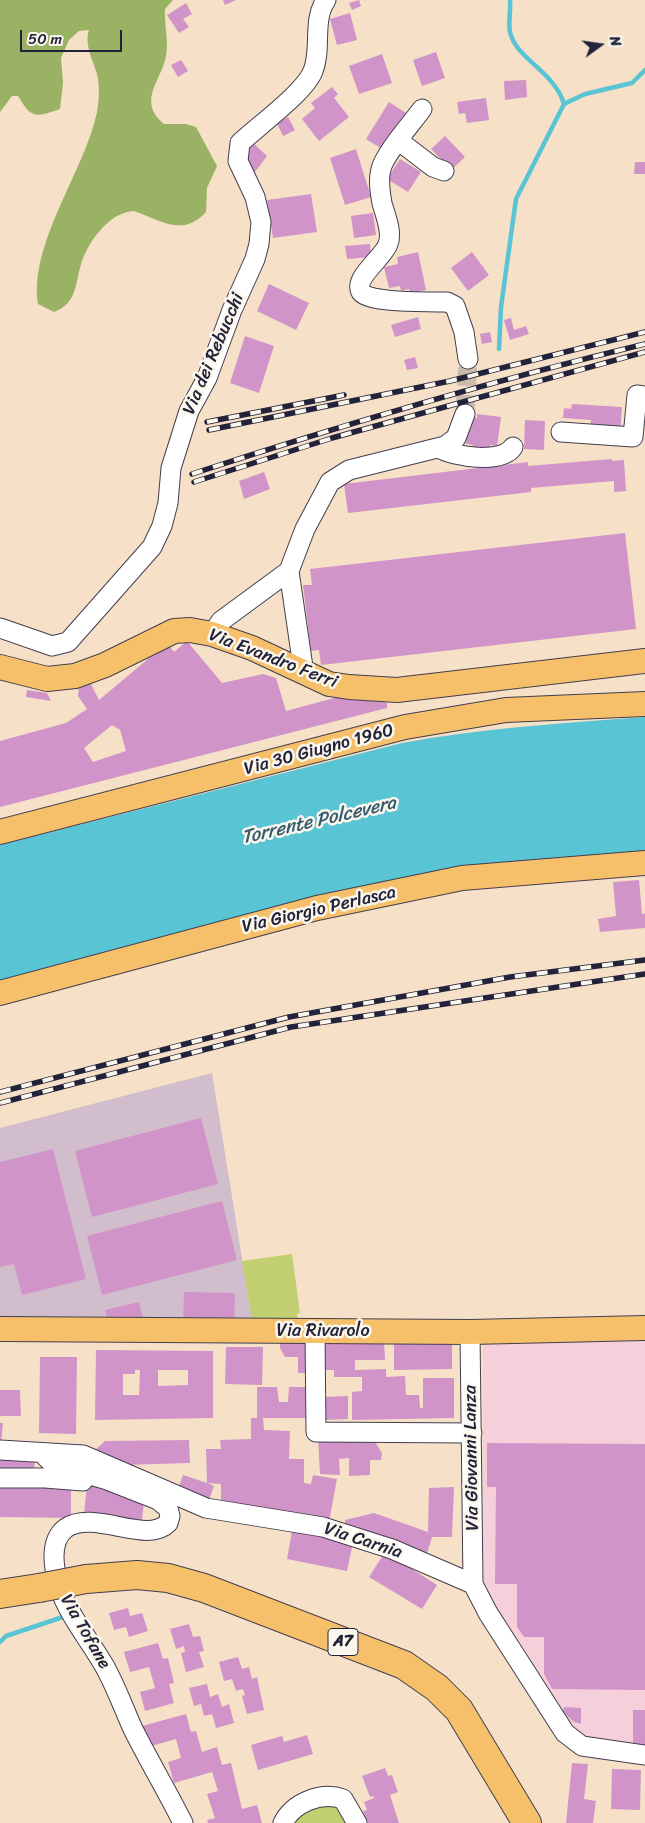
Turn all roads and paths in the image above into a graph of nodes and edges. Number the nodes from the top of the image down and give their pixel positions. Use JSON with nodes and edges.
{"nodes":[{"id":1,"x":326,"y":0,"type":"edge"},
{"id":2,"x":422,"y":109,"type":"dead end"},
{"id":3,"x":399,"y":141,"type":"junction"},
{"id":4,"x":444,"y":171,"type":"dead end"},
{"id":5,"x":468,"y":359,"type":"tunnel mouth"},
{"id":6,"x":645,"y":396,"type":"edge"},
{"id":7,"x":465,"y":414,"type":"tunnel mouth"},
{"id":8,"x":561,"y":432,"type":"dead end"},
{"id":9,"x":513,"y":447,"type":"dead end"},
{"id":10,"x":439,"y":448,"type":"junction"},
{"id":11,"x":289,"y":571,"type":"junction"},
{"id":12,"x":0,"y":628,"type":"edge"},
{"id":13,"x":212,"y":634,"type":"junction"},
{"id":14,"x":645,"y":661,"type":"edge"},
{"id":15,"x":0,"y":667,"type":"edge"},
{"id":16,"x":304,"y":674,"type":"junction"},
{"id":17,"x":645,"y":704,"type":"edge"},
{"id":18,"x":0,"y":832,"type":"edge"},
{"id":19,"x":645,"y":863,"type":"edge"},
{"id":20,"x":0,"y":993,"type":"edge"},
{"id":21,"x":645,"y":1328,"type":"edge"},
{"id":22,"x":0,"y":1329,"type":"edge"},
{"id":23,"x":315,"y":1332,"type":"junction"},
{"id":24,"x":470,"y":1332,"type":"junction"},
{"id":25,"x":472,"y":1433,"type":"junction"},
{"id":26,"x":0,"y":1450,"type":"edge"},
{"id":27,"x":42,"y":1452,"type":"junction"},
{"id":28,"x":0,"y":1478,"type":"edge"},
{"id":29,"x":107,"y":1480,"type":"junction"},
{"id":30,"x":473,"y":1584,"type":"junction"},
{"id":31,"x":0,"y":1594,"type":"edge"},
{"id":32,"x":645,"y":1755,"type":"edge"},
{"id":33,"x":183,"y":1823,"type":"edge"},
{"id":34,"x":283,"y":1823,"type":"edge"},
{"id":35,"x":357,"y":1823,"type":"edge"},
{"id":36,"x":527,"y":1823,"type":"edge"}],
"edges":[{"from":1,"to":12,"type":"street","name":"Via dei Rebucchi"},
{"from":2,"to":3,"type":"street"},
{"from":3,"to":4,"type":"street"},
{"from":3,"to":5,"type":"street"},
{"from":6,"to":8,"type":"street"},
{"from":7,"to":10,"type":"street"},
{"from":9,"to":10,"type":"street"},
{"from":10,"to":11,"type":"street"},
{"from":11,"to":13,"type":"street"},
{"from":11,"to":16,"type":"street"},
{"from":13,"to":15,"type":"main road","name":"Via Evandro Ferri"},
{"from":13,"to":16,"type":"main road","name":"Via Evandro Ferri"},
{"from":14,"to":16,"type":"main road","name":"Via Evandro Ferri"},
{"from":17,"to":18,"type":"main road","name":"Via 30 Giugno 1960"},
{"from":19,"to":20,"type":"main road","name":"Via Giorgio Perlasca"},
{"from":21,"to":24,"type":"main road","name":"Via Rivarolo"},
{"from":22,"to":23,"type":"main road","name":"Via Rivarolo"},
{"from":23,"to":24,"type":"main road","name":"Via Rivarolo"},
{"from":23,"to":25,"type":"street"},
{"from":24,"to":25,"type":"street","name":"Via Giovanni Lanza"},
{"from":25,"to":30,"type":"street","name":"Via Giovanni Lanza"},
{"from":26,"to":27,"type":"street","name":"Via Carnia"},
{"from":27,"to":29,"type":"street","name":"Via Tofane"},
{"from":27,"to":30,"type":"street","name":"Via Carnia"},
{"from":28,"to":29,"type":"street","name":"Via Tofane"},
{"from":29,"to":33,"type":"street","name":"Via Tofane"},
{"from":30,"to":32,"type":"street"},
{"from":31,"to":36,"type":"highway","number":"A7","bridge":true},
{"from":34,"to":35,"type":"street"}]}
